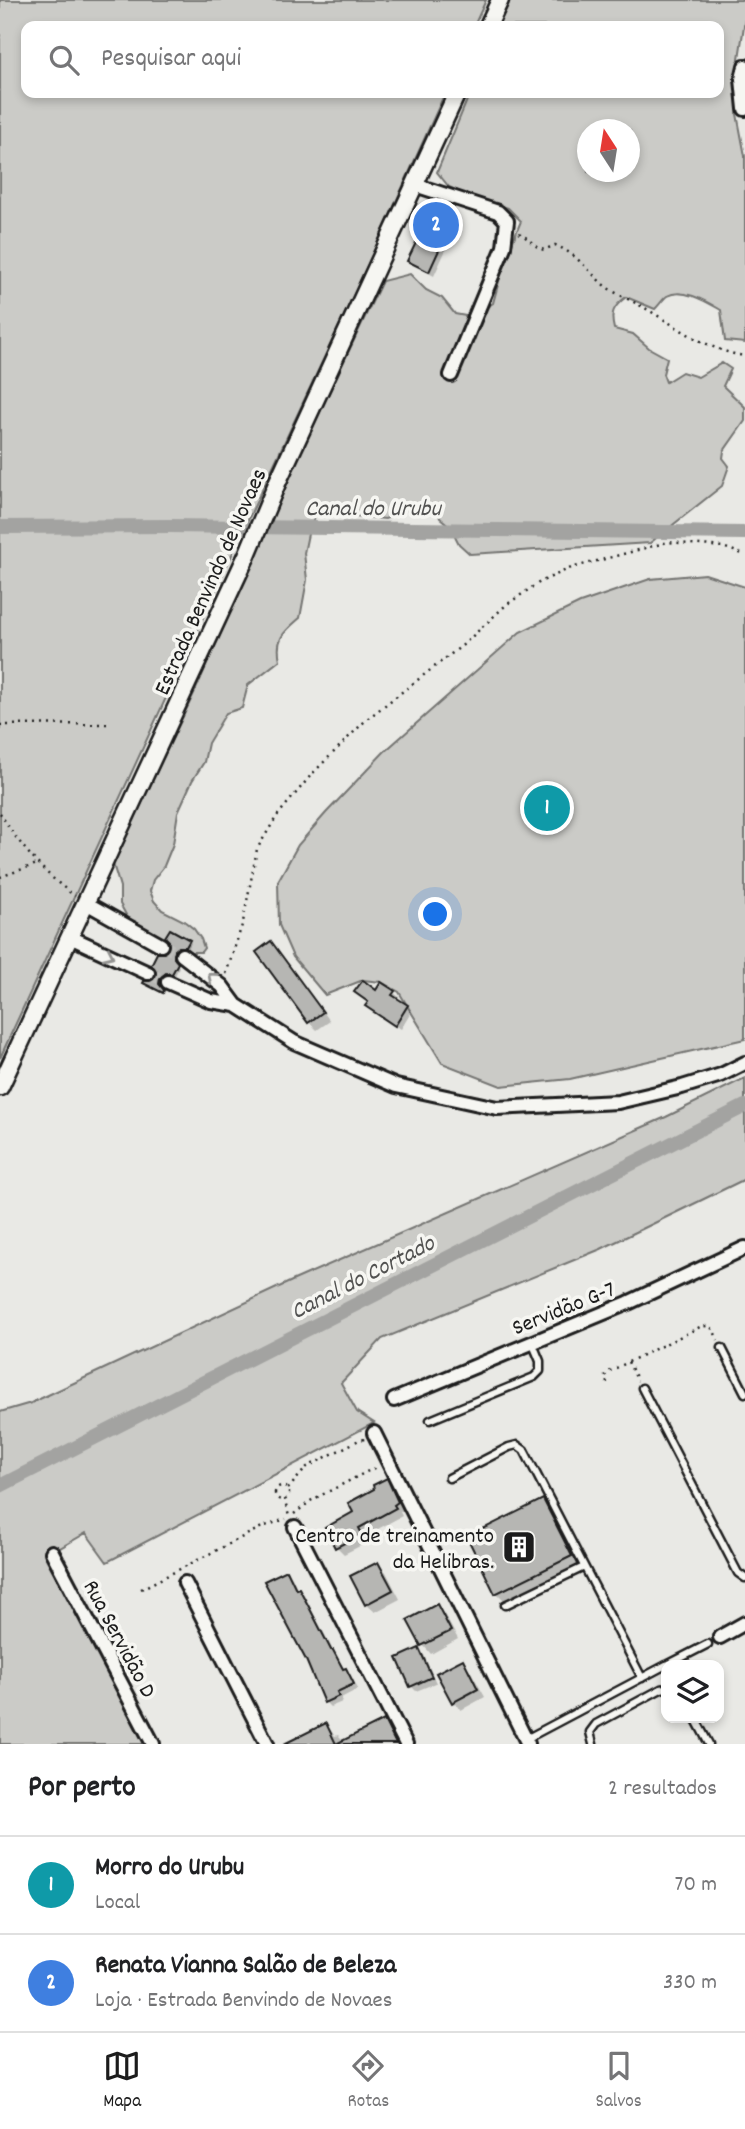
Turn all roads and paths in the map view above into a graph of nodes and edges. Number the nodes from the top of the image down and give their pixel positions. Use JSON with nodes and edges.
{"nodes":[{"id":1,"x":500,"y":0,"type":"edge"},
{"id":2,"x":490,"y":21,"type":"edge"},
{"id":3,"x":745,"y":66,"type":"edge"},
{"id":4,"x":455,"y":98,"type":"edge"},
{"id":5,"x":745,"y":109,"type":"edge"},
{"id":6,"x":415,"y":185,"type":"junction"},
{"id":7,"x":508,"y":228,"type":"junction"},
{"id":8,"x":745,"y":356,"type":"edge"},
{"id":9,"x":451,"y":375,"type":"dead end"},
{"id":10,"x":745,"y":555,"type":"edge"},
{"id":11,"x":111,"y":724,"type":"dead end"},
{"id":12,"x":0,"y":725,"type":"edge"},
{"id":13,"x":0,"y":813,"type":"edge"},
{"id":14,"x":38,"y":863,"type":"junction"},
{"id":15,"x":0,"y":877,"type":"edge"},
{"id":16,"x":86,"y":903,"type":"junction"},
{"id":17,"x":70,"y":937,"type":"junction"},
{"id":18,"x":161,"y":945,"type":"tunnel mouth"},
{"id":19,"x":182,"y":955,"type":"tunnel mouth"},
{"id":20,"x":148,"y":973,"type":"tunnel mouth"},
{"id":21,"x":168,"y":982,"type":"tunnel mouth"},
{"id":22,"x":222,"y":986,"type":"junction"},
{"id":23,"x":236,"y":1005,"type":"junction"},
{"id":24,"x":745,"y":1063,"type":"edge"},
{"id":25,"x":0,"y":1087,"type":"edge"},
{"id":26,"x":745,"y":1248,"type":"edge"},
{"id":27,"x":533,"y":1342,"type":"junction"},
{"id":28,"x":722,"y":1348,"type":"joint"},
{"id":29,"x":628,"y":1362,"type":"junction"},
{"id":30,"x":607,"y":1383,"type":"dead end"},
{"id":31,"x":642,"y":1388,"type":"joint"},
{"id":32,"x":745,"y":1393,"type":"edge"},
{"id":33,"x":394,"y":1400,"type":"dead end"},
{"id":34,"x":430,"y":1420,"type":"dead end"},
{"id":35,"x":372,"y":1437,"type":"joint"},
{"id":36,"x":379,"y":1464,"type":"dead end"},
{"id":37,"x":449,"y":1478,"type":"dead end"},
{"id":38,"x":288,"y":1489,"type":"junction"},
{"id":39,"x":284,"y":1499,"type":"junction"},
{"id":40,"x":292,"y":1523,"type":"junction"},
{"id":41,"x":52,"y":1552,"type":"dead end"},
{"id":42,"x":584,"y":1567,"type":"junction"},
{"id":43,"x":745,"y":1578,"type":"edge"},
{"id":44,"x":185,"y":1583,"type":"dead end"},
{"id":45,"x":141,"y":1590,"type":"dead end"},
{"id":46,"x":505,"y":1605,"type":"dead end"},
{"id":47,"x":745,"y":1623,"type":"edge"},
{"id":48,"x":714,"y":1640,"type":"joint"},
{"id":49,"x":676,"y":1660,"type":"edge"},
{"id":50,"x":661,"y":1668,"type":"edge"},
{"id":51,"x":642,"y":1678,"type":"junction"},
{"id":52,"x":661,"y":1689,"type":"edge"},
{"id":53,"x":698,"y":1723,"type":"edge"},
{"id":54,"x":523,"y":1742,"type":"edge"},
{"id":55,"x":153,"y":1744,"type":"edge"},
{"id":56,"x":267,"y":1744,"type":"edge"},
{"id":57,"x":406,"y":1744,"type":"edge"},
{"id":58,"x":593,"y":1744,"type":"edge"},
{"id":59,"x":709,"y":1744,"type":"edge"}],
"edges":[{"from":1,"to":2,"type":"street"},
{"from":3,"to":5,"type":"street"},
{"from":4,"to":6,"type":"street","name":"Estrada Benvindo de Novaes"},
{"from":6,"to":7,"type":"street"},
{"from":6,"to":16,"type":"street","name":"Estrada Benvindo de Novaes"},
{"from":7,"to":8,"type":"path"},
{"from":7,"to":9,"type":"street"},
{"from":10,"to":22,"type":"path"},
{"from":11,"to":12,"type":"path"},
{"from":13,"to":14,"type":"path"},
{"from":14,"to":15,"type":"path"},
{"from":14,"to":16,"type":"path"},
{"from":16,"to":17,"type":"street","name":"Estrada Benvindo de Novaes"},
{"from":16,"to":18,"type":"street"},
{"from":17,"to":20,"type":"street","one_way":true},
{"from":17,"to":25,"type":"street","name":"Estrada Benvindo de Novaes"},
{"from":22,"to":19,"type":"street","one_way":true},
{"from":21,"to":23,"type":"street"},
{"from":22,"to":23,"type":"street"},
{"from":23,"to":24,"type":"street"},
{"from":26,"to":27,"type":"street","name":"Servidão G-7"},
{"from":27,"to":33,"type":"street","name":"Servidão G-7"},
{"from":27,"to":34,"type":"lane"},
{"from":28,"to":29,"type":"path"},
{"from":28,"to":32,"type":"lane"},
{"from":29,"to":30,"type":"path"},
{"from":29,"to":31,"type":"path"},
{"from":31,"to":43,"type":"lane"},
{"from":35,"to":38,"type":"path"},
{"from":35,"to":54,"type":"street"},
{"from":36,"to":40,"type":"path"},
{"from":37,"to":42,"type":"lane"},
{"from":38,"to":39,"type":"path"},
{"from":38,"to":39,"type":"path"},
{"from":39,"to":40,"type":"path"},
{"from":40,"to":45,"type":"path"},
{"from":40,"to":57,"type":"street"},
{"from":41,"to":55,"type":"street","name":"Rua Servidão D"},
{"from":42,"to":46,"type":"lane"},
{"from":42,"to":51,"type":"lane"},
{"from":44,"to":56,"type":"street"},
{"from":47,"to":48,"type":"street"},
{"from":48,"to":49,"type":"lane"},
{"from":50,"to":51,"type":"lane"},
{"from":51,"to":54,"type":"lane"},
{"from":52,"to":58,"type":"lane"},
{"from":53,"to":59,"type":"lane"}]}
